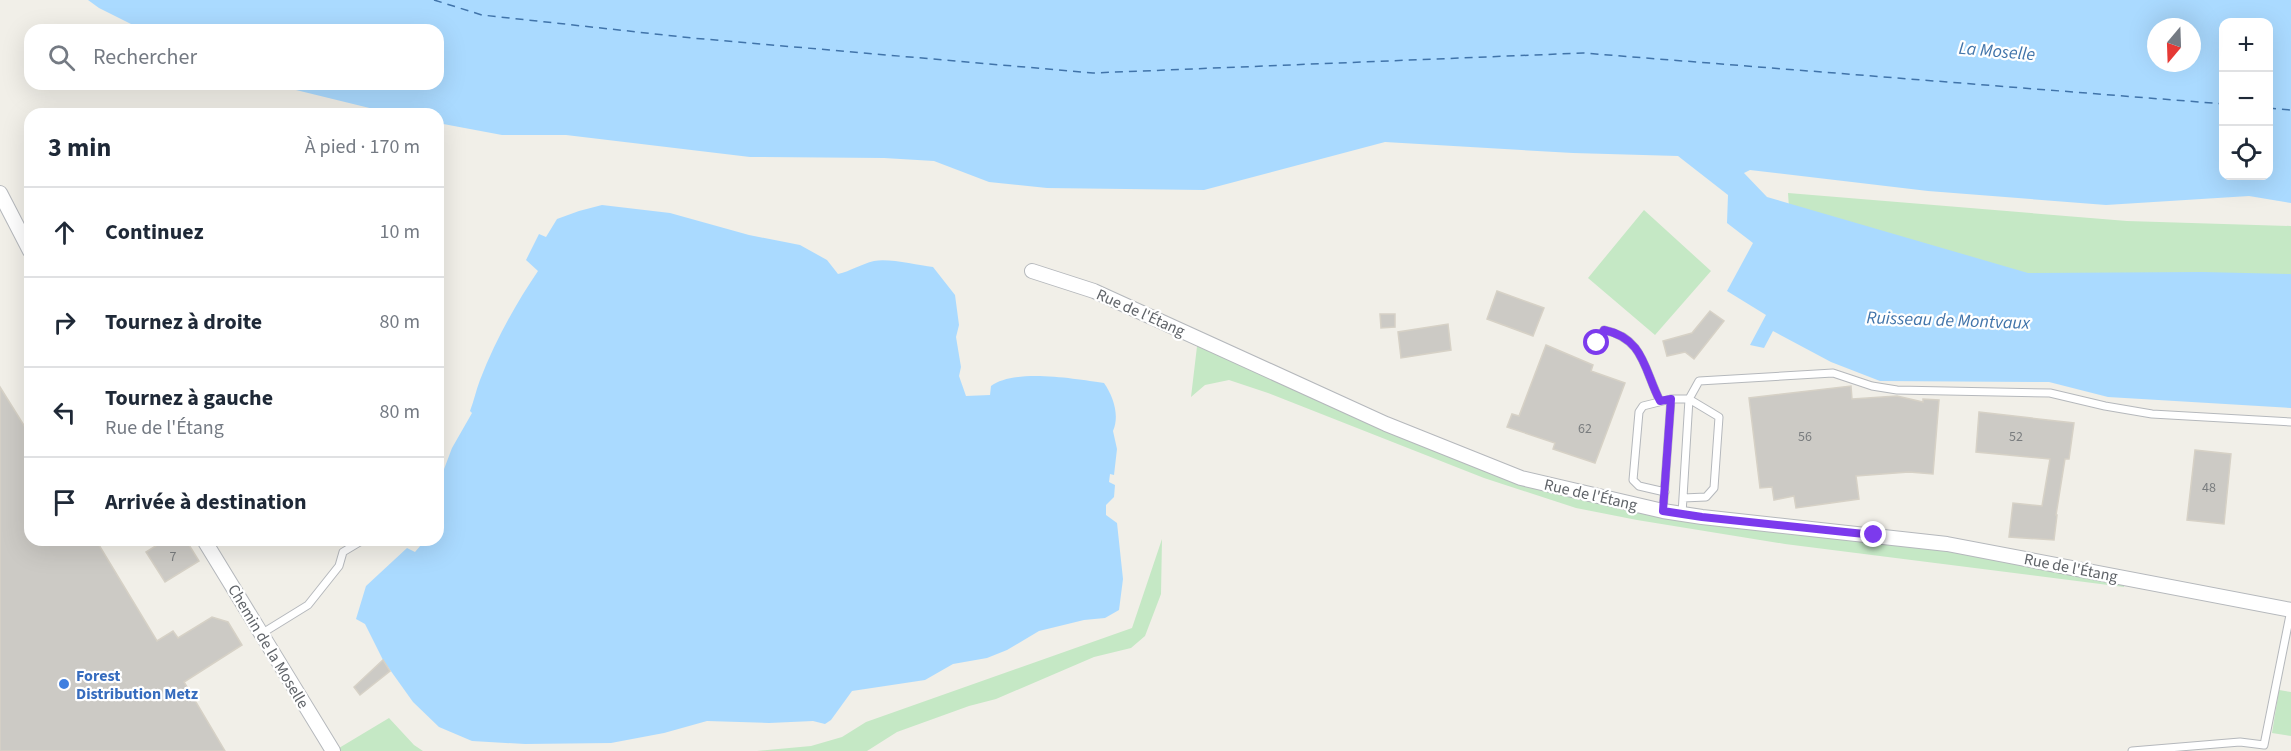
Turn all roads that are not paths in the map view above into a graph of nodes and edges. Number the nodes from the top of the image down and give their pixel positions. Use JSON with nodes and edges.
{"nodes":[{"id":1,"x":0,"y":193,"type":"edge"},
{"id":2,"x":24,"y":239,"type":"edge"},
{"id":3,"x":1032,"y":271,"type":"dead end"},
{"id":4,"x":1597,"y":343,"type":"dead end"},
{"id":5,"x":1671,"y":399,"type":"junction"},
{"id":6,"x":1689,"y":399,"type":"junction"},
{"id":7,"x":1660,"y":401,"type":"junction"},
{"id":8,"x":2291,"y":422,"type":"edge"},
{"id":9,"x":1665,"y":492,"type":"junction"},
{"id":10,"x":1683,"y":498,"type":"junction"},
{"id":11,"x":1663,"y":511,"type":"junction"},
{"id":12,"x":1682,"y":514,"type":"junction"},
{"id":13,"x":208,"y":546,"type":"edge"},
{"id":14,"x":353,"y":546,"type":"edge"},
{"id":15,"x":2291,"y":610,"type":"edge"},
{"id":16,"x":261,"y":634,"type":"junction"},
{"id":17,"x":333,"y":751,"type":"edge"},
{"id":18,"x":2132,"y":751,"type":"edge"}],
"edges":[{"from":1,"to":2,"type":"street"},
{"from":3,"to":11,"type":"street","name":"Rue de l'Étang"},
{"from":4,"to":7,"type":"lane"},
{"from":5,"to":6,"type":"lane"},
{"from":5,"to":7,"type":"lane"},
{"from":5,"to":9,"type":"lane"},
{"from":6,"to":8,"type":"lane"},
{"from":6,"to":10,"type":"lane"},
{"from":6,"to":10,"type":"lane"},
{"from":7,"to":9,"type":"lane"},
{"from":9,"to":11,"type":"lane"},
{"from":10,"to":12,"type":"lane"},
{"from":11,"to":12,"type":"street","name":"Rue de l'Étang"},
{"from":12,"to":15,"type":"street","name":"Rue de l'Étang"},
{"from":13,"to":16,"type":"street","name":"Chemin de la Moselle"},
{"from":14,"to":16,"type":"lane"},
{"from":15,"to":18,"type":"lane"},
{"from":16,"to":17,"type":"street","name":"Chemin de la Moselle"}]}
